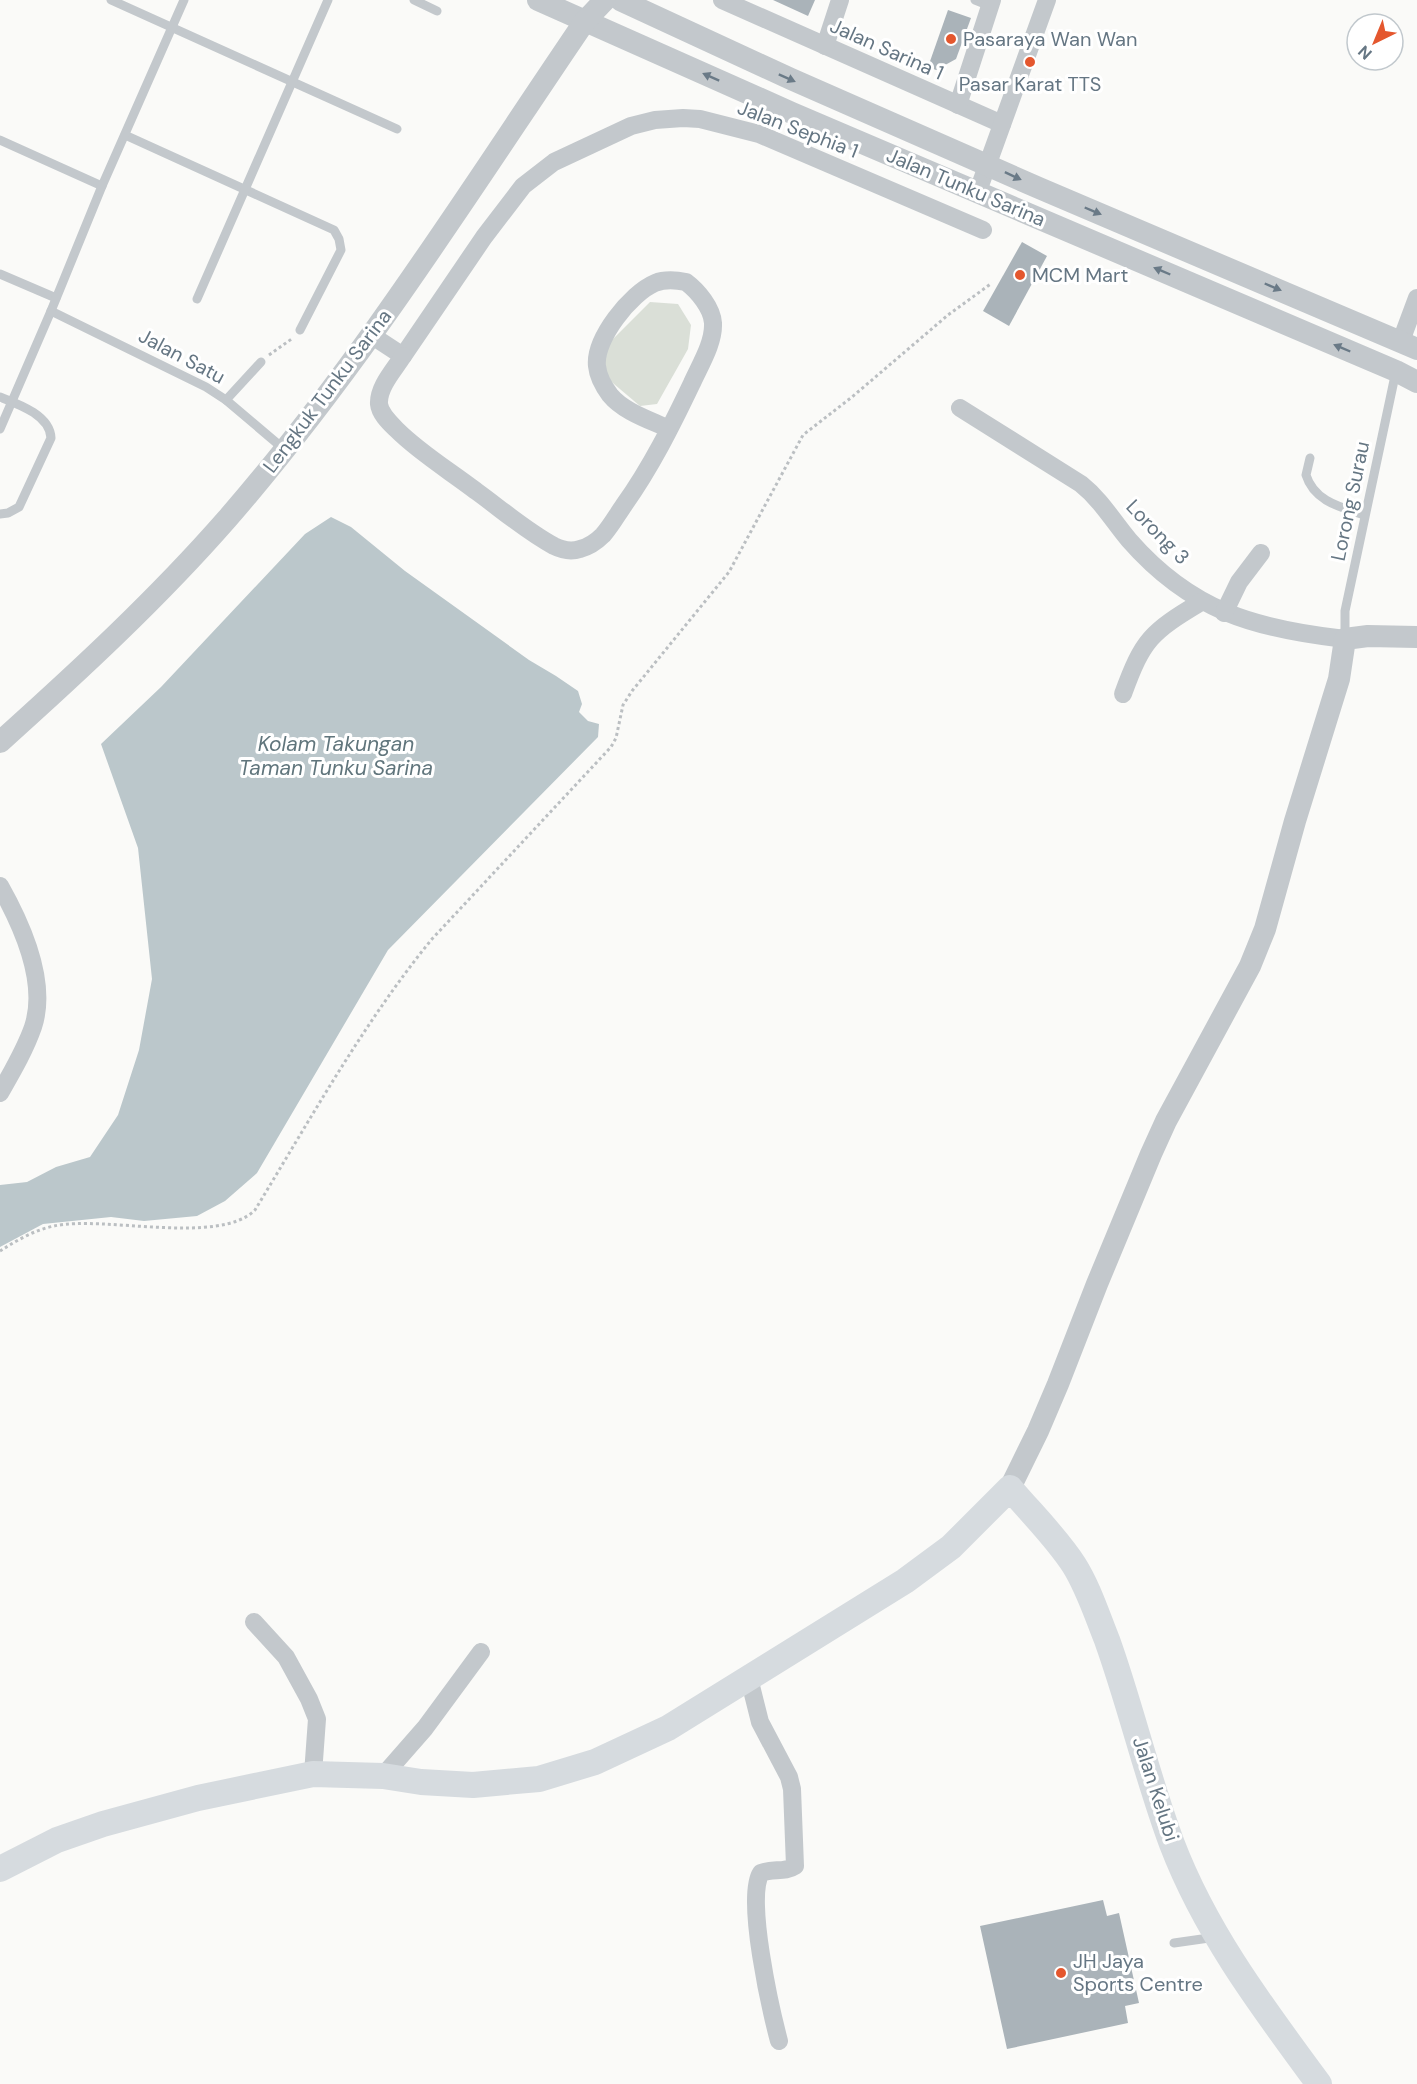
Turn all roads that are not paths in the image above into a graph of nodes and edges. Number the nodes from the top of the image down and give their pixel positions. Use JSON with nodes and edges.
{"nodes":[{"id":1,"x":111,"y":0,"type":"edge"},
{"id":2,"x":184,"y":0,"type":"edge"},
{"id":3,"x":328,"y":0,"type":"edge"},
{"id":4,"x":414,"y":0,"type":"edge"},
{"id":5,"x":538,"y":0,"type":"edge"},
{"id":6,"x":605,"y":0,"type":"edge"},
{"id":7,"x":620,"y":0,"type":"edge"},
{"id":8,"x":722,"y":0,"type":"edge"},
{"id":9,"x":840,"y":0,"type":"edge"},
{"id":10,"x":1047,"y":0,"type":"edge"},
{"id":11,"x":986,"y":2,"type":"edge"},
{"id":12,"x":436,"y":10,"type":"dead end"},
{"id":13,"x":585,"y":21,"type":"junction"},
{"id":14,"x":171,"y":27,"type":"junction"},
{"id":15,"x":825,"y":46,"type":"junction"},
{"id":16,"x":292,"y":82,"type":"junction"},
{"id":17,"x":958,"y":105,"type":"junction"},
{"id":18,"x":1002,"y":124,"type":"junction"},
{"id":19,"x":397,"y":129,"type":"dead end"},
{"id":20,"x":125,"y":135,"type":"junction"},
{"id":21,"x":0,"y":140,"type":"edge"},
{"id":22,"x":987,"y":164,"type":"junction"},
{"id":23,"x":102,"y":186,"type":"junction"},
{"id":24,"x":244,"y":190,"type":"junction"},
{"id":25,"x":978,"y":191,"type":"junction"},
{"id":26,"x":983,"y":230,"type":"dead end"},
{"id":27,"x":0,"y":274,"type":"edge"},
{"id":28,"x":56,"y":298,"type":"junction"},
{"id":29,"x":1417,"y":298,"type":"edge"},
{"id":30,"x":197,"y":299,"type":"dead end"},
{"id":31,"x":51,"y":311,"type":"junction"},
{"id":32,"x":300,"y":330,"type":"road end"},
{"id":33,"x":371,"y":335,"type":"junction"},
{"id":34,"x":1409,"y":345,"type":"edge"},
{"id":35,"x":403,"y":356,"type":"junction"},
{"id":36,"x":261,"y":362,"type":"road end"},
{"id":37,"x":1396,"y":371,"type":"junction"},
{"id":38,"x":1417,"y":382,"type":"edge"},
{"id":39,"x":0,"y":397,"type":"edge"},
{"id":40,"x":226,"y":400,"type":"junction"},
{"id":41,"x":11,"y":401,"type":"junction"},
{"id":42,"x":960,"y":408,"type":"dead end"},
{"id":43,"x":0,"y":429,"type":"edge"},
{"id":44,"x":669,"y":429,"type":"junction"},
{"id":45,"x":285,"y":450,"type":"junction"},
{"id":46,"x":1310,"y":458,"type":"dead end"},
{"id":47,"x":0,"y":514,"type":"edge"},
{"id":48,"x":1364,"y":515,"type":"junction"},
{"id":49,"x":1261,"y":553,"type":"dead end"},
{"id":50,"x":1201,"y":602,"type":"junction"},
{"id":51,"x":1224,"y":613,"type":"junction"},
{"id":52,"x":1417,"y":637,"type":"edge"},
{"id":53,"x":1345,"y":639,"type":"junction"},
{"id":54,"x":1123,"y":694,"type":"dead end"},
{"id":55,"x":0,"y":742,"type":"edge"},
{"id":56,"x":0,"y":886,"type":"edge"},
{"id":57,"x":0,"y":1093,"type":"edge"},
{"id":58,"x":1010,"y":1488,"type":"junction"},
{"id":59,"x":254,"y":1622,"type":"dead end"},
{"id":60,"x":481,"y":1652,"type":"dead end"},
{"id":61,"x":749,"y":1678,"type":"junction"},
{"id":62,"x":313,"y":1774,"type":"junction"},
{"id":63,"x":383,"y":1776,"type":"junction"},
{"id":64,"x":0,"y":1869,"type":"edge"},
{"id":65,"x":1217,"y":1937,"type":"junction"},
{"id":66,"x":1174,"y":1943,"type":"dead end"},
{"id":67,"x":779,"y":2041,"type":"dead end"},
{"id":68,"x":1319,"y":2084,"type":"edge"}],
"edges":[{"from":1,"to":14,"type":"lane"},
{"from":2,"to":14,"type":"lane"},
{"from":3,"to":16,"type":"lane"},
{"from":4,"to":12,"type":"lane"},
{"from":5,"to":13,"type":"street","name":"Jalan Tunku Sarina"},
{"from":6,"to":13,"type":"street","name":"Lengkuk Tunku Sarina"},
{"from":7,"to":22,"type":"street","name":"Jalan Tunku Sarina","one_way":true},
{"from":8,"to":15,"type":"street","name":"Jalan Sarina 1"},
{"from":9,"to":15,"type":"street"},
{"from":10,"to":18,"type":"street"},
{"from":11,"to":17,"type":"street"},
{"from":25,"to":13,"type":"street","name":"Jalan Tunku Sarina","one_way":true},
{"from":13,"to":33,"type":"street","name":"Lengkuk Tunku Sarina"},
{"from":14,"to":16,"type":"lane"},
{"from":14,"to":20,"type":"lane"},
{"from":15,"to":17,"type":"street","name":"Jalan Sarina 1"},
{"from":16,"to":19,"type":"lane"},
{"from":16,"to":24,"type":"lane"},
{"from":17,"to":18,"type":"street","name":"Jalan Sarina 1"},
{"from":18,"to":22,"type":"street"},
{"from":20,"to":23,"type":"lane"},
{"from":20,"to":24,"type":"lane"},
{"from":21,"to":23,"type":"lane"},
{"from":22,"to":25,"type":"street"},
{"from":22,"to":34,"type":"street","name":"Jalan Tunku Sarina","one_way":true},
{"from":23,"to":28,"type":"lane"},
{"from":24,"to":30,"type":"lane"},
{"from":24,"to":32,"type":"lane"},
{"from":37,"to":25,"type":"street","name":"Jalan Tunku Sarina","one_way":true},
{"from":26,"to":35,"type":"street","name":"Jalan Sephia 1"},
{"from":27,"to":28,"type":"lane"},
{"from":28,"to":31,"type":"lane"},
{"from":29,"to":34,"type":"street"},
{"from":31,"to":40,"type":"lane","name":"Jalan Satu"},
{"from":31,"to":41,"type":"lane"},
{"from":33,"to":35,"type":"street"},
{"from":33,"to":45,"type":"street","name":"Lengkuk Tunku Sarina"},
{"from":35,"to":44,"type":"street","name":"Jalan Sephia 1"},
{"from":36,"to":40,"type":"lane"},
{"from":37,"to":38,"type":"street","name":"Jalan Tunku Sarina"},
{"from":37,"to":48,"type":"lane","name":"Lorong Surau"},
{"from":39,"to":41,"type":"lane"},
{"from":40,"to":45,"type":"lane","name":"Jalan Satu"},
{"from":41,"to":43,"type":"lane"},
{"from":41,"to":47,"type":"lane"},
{"from":42,"to":50,"type":"street","name":"Lorong 3"},
{"from":44,"to":44,"type":"street","name":"Jalan Sephia 1"},
{"from":45,"to":55,"type":"street","name":"Lengkuk Tunku Sarina"},
{"from":46,"to":48,"type":"lane"},
{"from":48,"to":53,"type":"lane","name":"Lorong Surau"},
{"from":49,"to":51,"type":"street"},
{"from":50,"to":51,"type":"street","name":"Lorong 3"},
{"from":50,"to":54,"type":"street"},
{"from":51,"to":53,"type":"street","name":"Lorong 3"},
{"from":52,"to":53,"type":"street"},
{"from":53,"to":58,"type":"street"},
{"from":56,"to":57,"type":"street"},
{"from":58,"to":61,"type":"main road"},
{"from":58,"to":65,"type":"main road","name":"Jalan Kelubi"},
{"from":59,"to":62,"type":"street"},
{"from":60,"to":63,"type":"street"},
{"from":61,"to":63,"type":"main road"},
{"from":61,"to":67,"type":"street"},
{"from":62,"to":63,"type":"main road"},
{"from":62,"to":64,"type":"main road"},
{"from":65,"to":66,"type":"lane"},
{"from":65,"to":68,"type":"main road","name":"Jalan Kelubi"}]}
